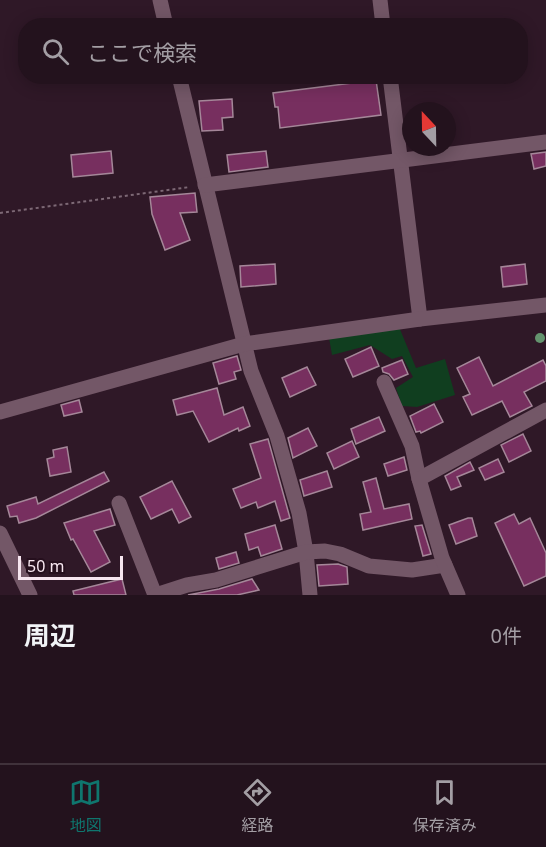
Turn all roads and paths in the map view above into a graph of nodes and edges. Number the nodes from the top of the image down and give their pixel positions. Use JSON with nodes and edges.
{"nodes":[{"id":1,"x":160,"y":0,"type":"edge"},
{"id":2,"x":380,"y":0,"type":"edge"},
{"id":3,"x":164,"y":18,"type":"edge"},
{"id":4,"x":382,"y":18,"type":"edge"},
{"id":5,"x":181,"y":84,"type":"edge"},
{"id":6,"x":391,"y":84,"type":"edge"},
{"id":7,"x":546,"y":142,"type":"edge"},
{"id":8,"x":400,"y":161,"type":"junction"},
{"id":9,"x":205,"y":185,"type":"junction"},
{"id":10,"x":0,"y":213,"type":"edge"},
{"id":11,"x":546,"y":305,"type":"edge"},
{"id":12,"x":420,"y":319,"type":"junction"},
{"id":13,"x":244,"y":344,"type":"junction"},
{"id":14,"x":384,"y":382,"type":"dead end"},
{"id":15,"x":546,"y":410,"type":"edge"},
{"id":16,"x":0,"y":412,"type":"edge"},
{"id":17,"x":419,"y":479,"type":"junction"},
{"id":18,"x":119,"y":503,"type":"dead end"},
{"id":19,"x":0,"y":533,"type":"edge"},
{"id":20,"x":306,"y":552,"type":"junction"},
{"id":21,"x":445,"y":565,"type":"junction"},
{"id":22,"x":30,"y":595,"type":"edge"},
{"id":23,"x":156,"y":595,"type":"edge"},
{"id":24,"x":310,"y":595,"type":"edge"},
{"id":25,"x":458,"y":595,"type":"edge"}],
"edges":[{"from":1,"to":3,"type":"street"},
{"from":2,"to":4,"type":"street"},
{"from":5,"to":9,"type":"street"},
{"from":6,"to":8,"type":"street"},
{"from":7,"to":8,"type":"street"},
{"from":8,"to":9,"type":"street"},
{"from":8,"to":12,"type":"street"},
{"from":9,"to":10,"type":"path"},
{"from":9,"to":13,"type":"street"},
{"from":11,"to":12,"type":"street"},
{"from":12,"to":13,"type":"street"},
{"from":13,"to":16,"type":"street"},
{"from":13,"to":20,"type":"street"},
{"from":14,"to":17,"type":"street"},
{"from":15,"to":17,"type":"street"},
{"from":17,"to":21,"type":"street"},
{"from":18,"to":23,"type":"street"},
{"from":19,"to":22,"type":"street"},
{"from":20,"to":21,"type":"street"},
{"from":20,"to":23,"type":"street"},
{"from":20,"to":24,"type":"street"},
{"from":21,"to":25,"type":"street"}]}
